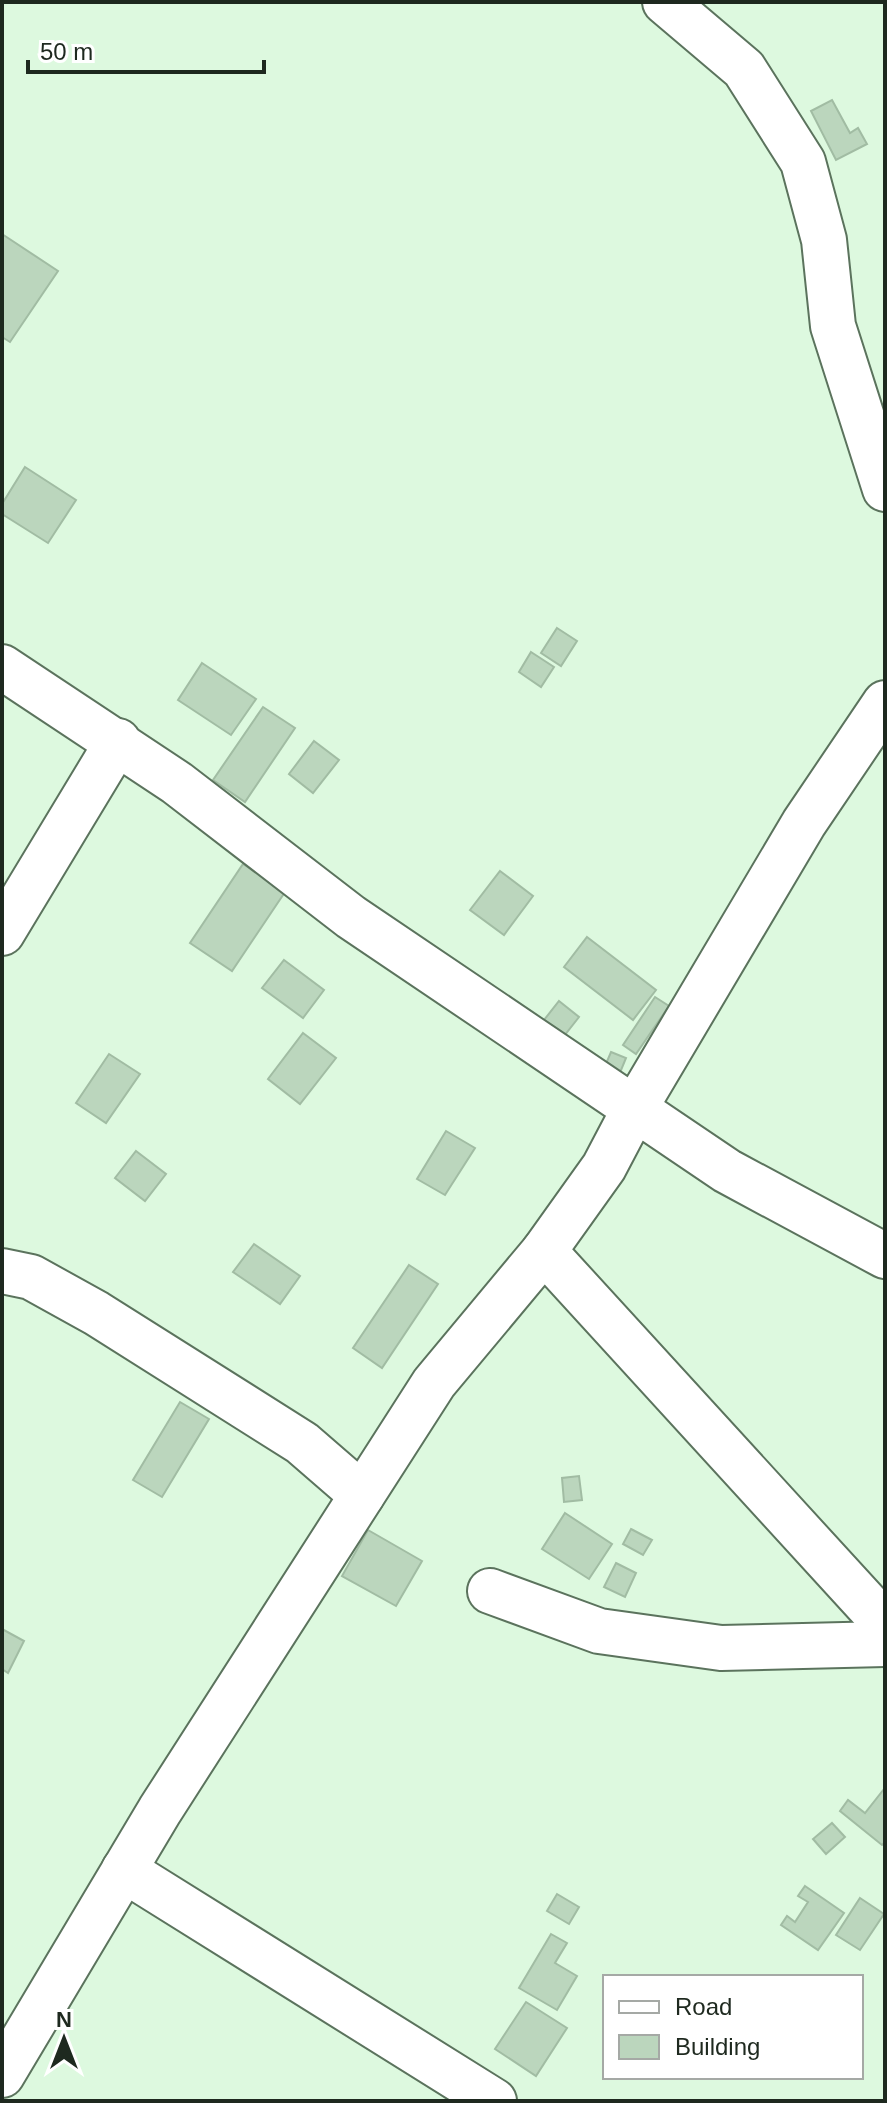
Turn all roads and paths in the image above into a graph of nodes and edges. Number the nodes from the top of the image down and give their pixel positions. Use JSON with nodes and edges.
{"nodes":[{"id":1,"x":665,"y":2,"type":"edge"},
{"id":2,"x":885,"y":489,"type":"edge"},
{"id":3,"x":2,"y":667,"type":"edge"},
{"id":4,"x":885,"y":703,"type":"edge"},
{"id":5,"x":118,"y":741,"type":"junction"},
{"id":6,"x":2,"y":933,"type":"edge"},
{"id":7,"x":635,"y":1108,"type":"junction"},
{"id":8,"x":544,"y":1251,"type":"junction"},
{"id":9,"x":885,"y":1256,"type":"edge"},
{"id":10,"x":12,"y":1270,"type":"edge"},
{"id":11,"x":362,"y":1495,"type":"junction"},
{"id":12,"x":490,"y":1591,"type":"dead end"},
{"id":13,"x":885,"y":1624,"type":"edge"},
{"id":14,"x":885,"y":1644,"type":"edge"},
{"id":15,"x":124,"y":1870,"type":"junction"},
{"id":16,"x":2,"y":2075,"type":"edge"},
{"id":17,"x":494,"y":2101,"type":"edge"}],
"edges":[{"from":1,"to":2,"type":"street"},
{"from":3,"to":5,"type":"street"},
{"from":4,"to":7,"type":"street"},
{"from":5,"to":6,"type":"street"},
{"from":5,"to":7,"type":"street"},
{"from":7,"to":8,"type":"street"},
{"from":7,"to":9,"type":"street"},
{"from":8,"to":11,"type":"street"},
{"from":8,"to":13,"type":"street"},
{"from":10,"to":11,"type":"street"},
{"from":11,"to":15,"type":"street"},
{"from":12,"to":14,"type":"street"},
{"from":15,"to":16,"type":"street"},
{"from":15,"to":17,"type":"street"}]}
